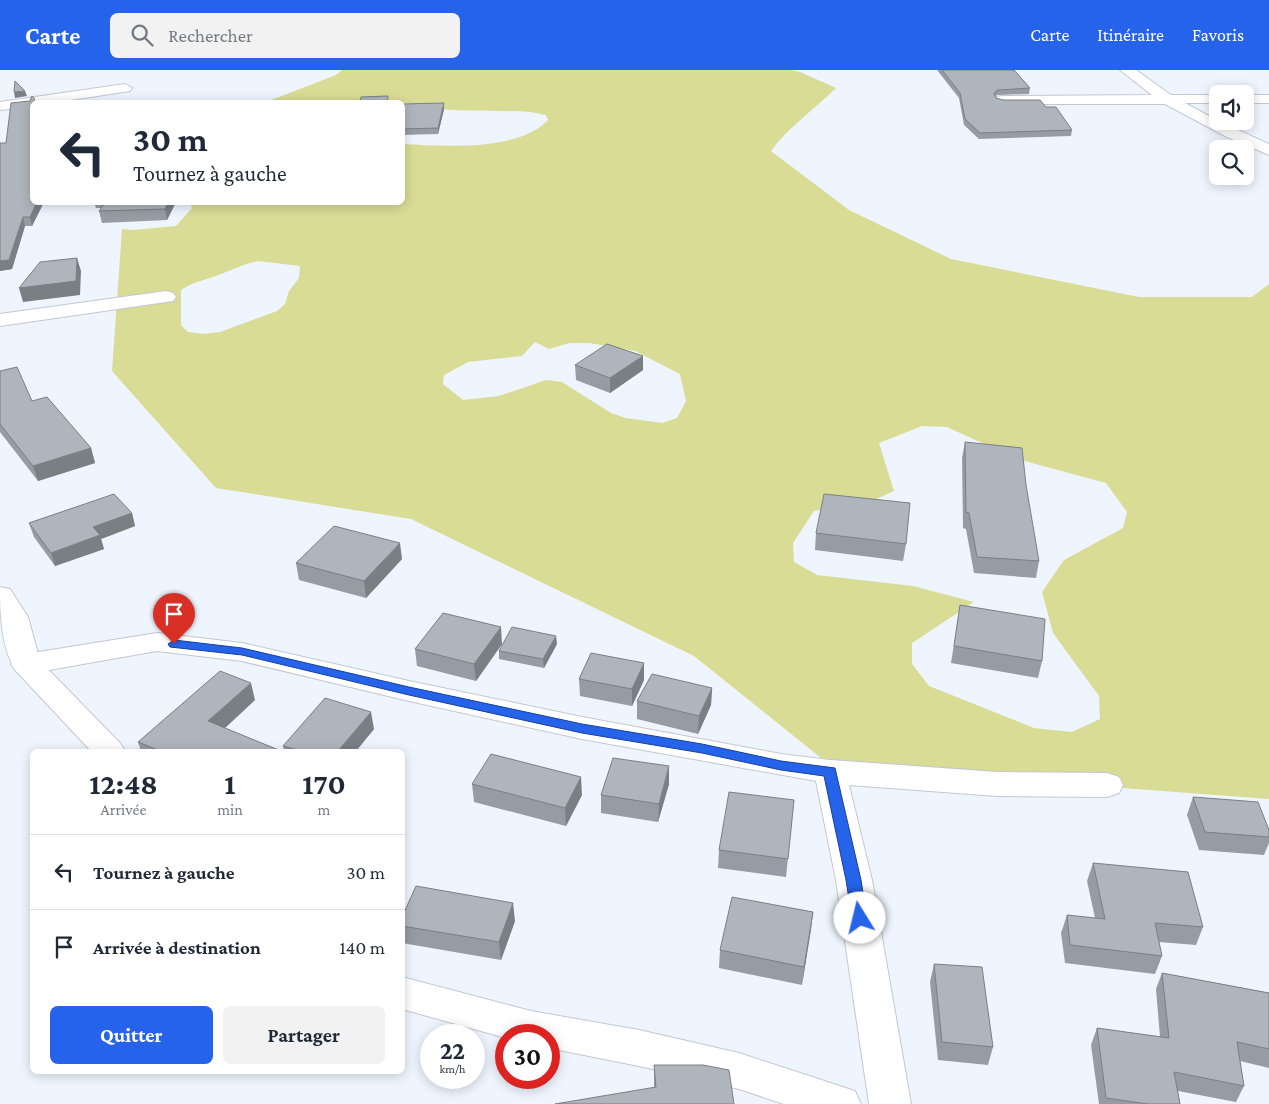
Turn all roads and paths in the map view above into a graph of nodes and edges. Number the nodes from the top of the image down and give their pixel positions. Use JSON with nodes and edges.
{"nodes":[{"id":1,"x":1126,"y":70,"type":"edge"},
{"id":2,"x":125,"y":88,"type":"dead end"},
{"id":3,"x":1166,"y":98,"type":"junction"},
{"id":4,"x":1209,"y":99,"type":"edge"},
{"id":5,"x":1254,"y":99,"type":"edge"},
{"id":6,"x":1269,"y":99,"type":"edge"},
{"id":7,"x":46,"y":100,"type":"edge"},
{"id":8,"x":1002,"y":100,"type":"edge"},
{"id":9,"x":30,"y":102,"type":"edge"},
{"id":10,"x":0,"y":106,"type":"edge"},
{"id":11,"x":1269,"y":150,"type":"edge"},
{"id":12,"x":166,"y":297,"type":"dead end"},
{"id":13,"x":0,"y":320,"type":"edge"},
{"id":14,"x":0,"y":594,"type":"edge"},
{"id":15,"x":26,"y":664,"type":"junction"},
{"id":16,"x":107,"y":749,"type":"edge"},
{"id":17,"x":830,"y":772,"type":"junction"},
{"id":18,"x":1108,"y":785,"type":"dead end"},
{"id":19,"x":405,"y":994,"type":"edge"},
{"id":20,"x":840,"y":1104,"type":"edge"},
{"id":21,"x":890,"y":1104,"type":"edge"}],
"edges":[{"from":1,"to":3,"type":"street"},
{"from":2,"to":7,"type":"street"},
{"from":3,"to":4,"type":"street"},
{"from":3,"to":8,"type":"street"},
{"from":3,"to":11,"type":"street"},
{"from":5,"to":6,"type":"street"},
{"from":9,"to":10,"type":"street"},
{"from":12,"to":13,"type":"street"},
{"from":14,"to":15,"type":"street"},
{"from":15,"to":16,"type":"street"},
{"from":15,"to":17,"type":"street"},
{"from":17,"to":18,"type":"street"},
{"from":17,"to":21,"type":"street"},
{"from":19,"to":20,"type":"street"}]}
